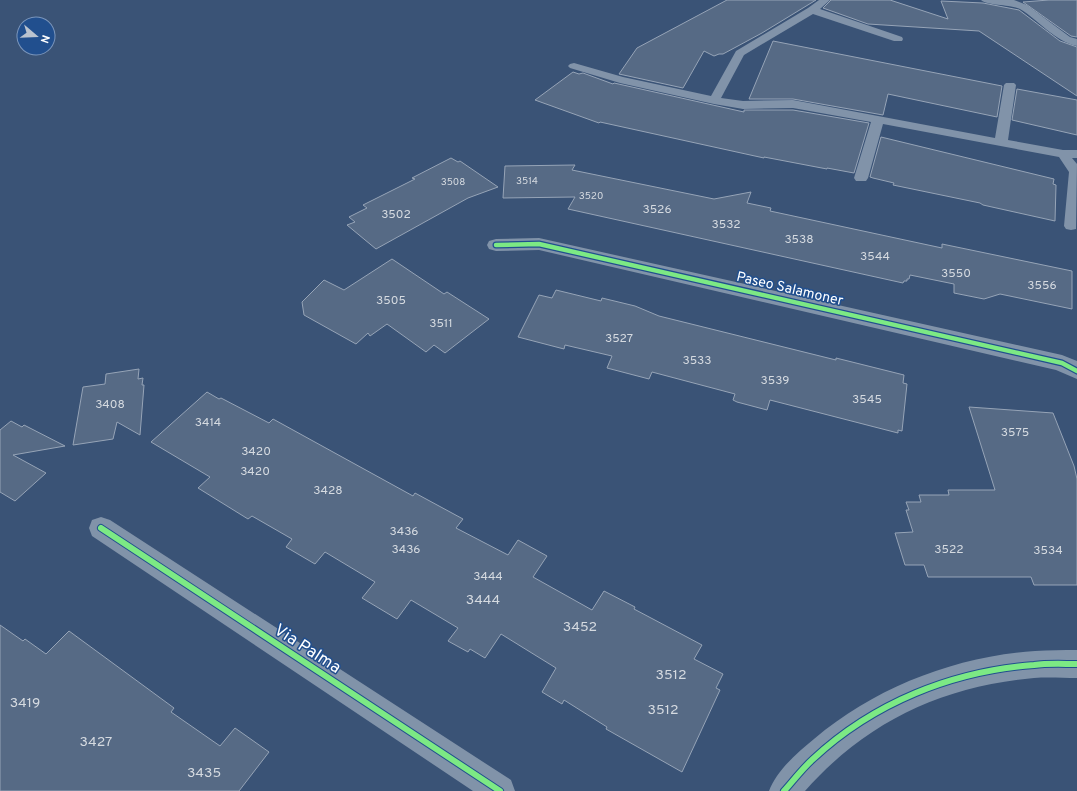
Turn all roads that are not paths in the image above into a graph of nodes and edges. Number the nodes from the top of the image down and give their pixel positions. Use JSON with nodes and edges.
{"nodes":[{"id":1,"x":825,"y":0,"type":"edge"},
{"id":2,"x":986,"y":0,"type":"edge"},
{"id":3,"x":1013,"y":2,"type":"edge"},
{"id":4,"x":812,"y":10,"type":"junction"},
{"id":5,"x":898,"y":39,"type":"dead end"},
{"id":6,"x":1077,"y":43,"type":"edge"},
{"id":7,"x":574,"y":66,"type":"dead end"},
{"id":8,"x":1010,"y":85,"type":"dead end"},
{"id":9,"x":714,"y":100,"type":"junction"},
{"id":10,"x":878,"y":119,"type":"junction"},
{"id":11,"x":1001,"y":142,"type":"junction"},
{"id":12,"x":1070,"y":154,"type":"edge"},
{"id":13,"x":861,"y":178,"type":"dead end"},
{"id":14,"x":1071,"y":226,"type":"dead end"},
{"id":15,"x":496,"y":245,"type":"dead end"},
{"id":16,"x":1077,"y":371,"type":"edge"},
{"id":17,"x":101,"y":528,"type":"dead end"},
{"id":18,"x":1077,"y":664,"type":"edge"},
{"id":19,"x":500,"y":791,"type":"edge"},
{"id":20,"x":784,"y":791,"type":"edge"}],
"edges":[{"from":1,"to":4,"type":"lane"},
{"from":2,"to":3,"type":"lane"},
{"from":3,"to":6,"type":"lane"},
{"from":4,"to":5,"type":"lane"},
{"from":4,"to":9,"type":"lane"},
{"from":7,"to":9,"type":"lane"},
{"from":8,"to":11,"type":"lane"},
{"from":9,"to":10,"type":"lane"},
{"from":10,"to":11,"type":"lane"},
{"from":10,"to":13,"type":"lane"},
{"from":11,"to":12,"type":"lane"},
{"from":12,"to":14,"type":"lane"},
{"from":15,"to":16,"type":"street","name":"Paseo Salamoner"},
{"from":17,"to":19,"type":"street","name":"Via Palma"},
{"from":18,"to":20,"type":"street"}]}
